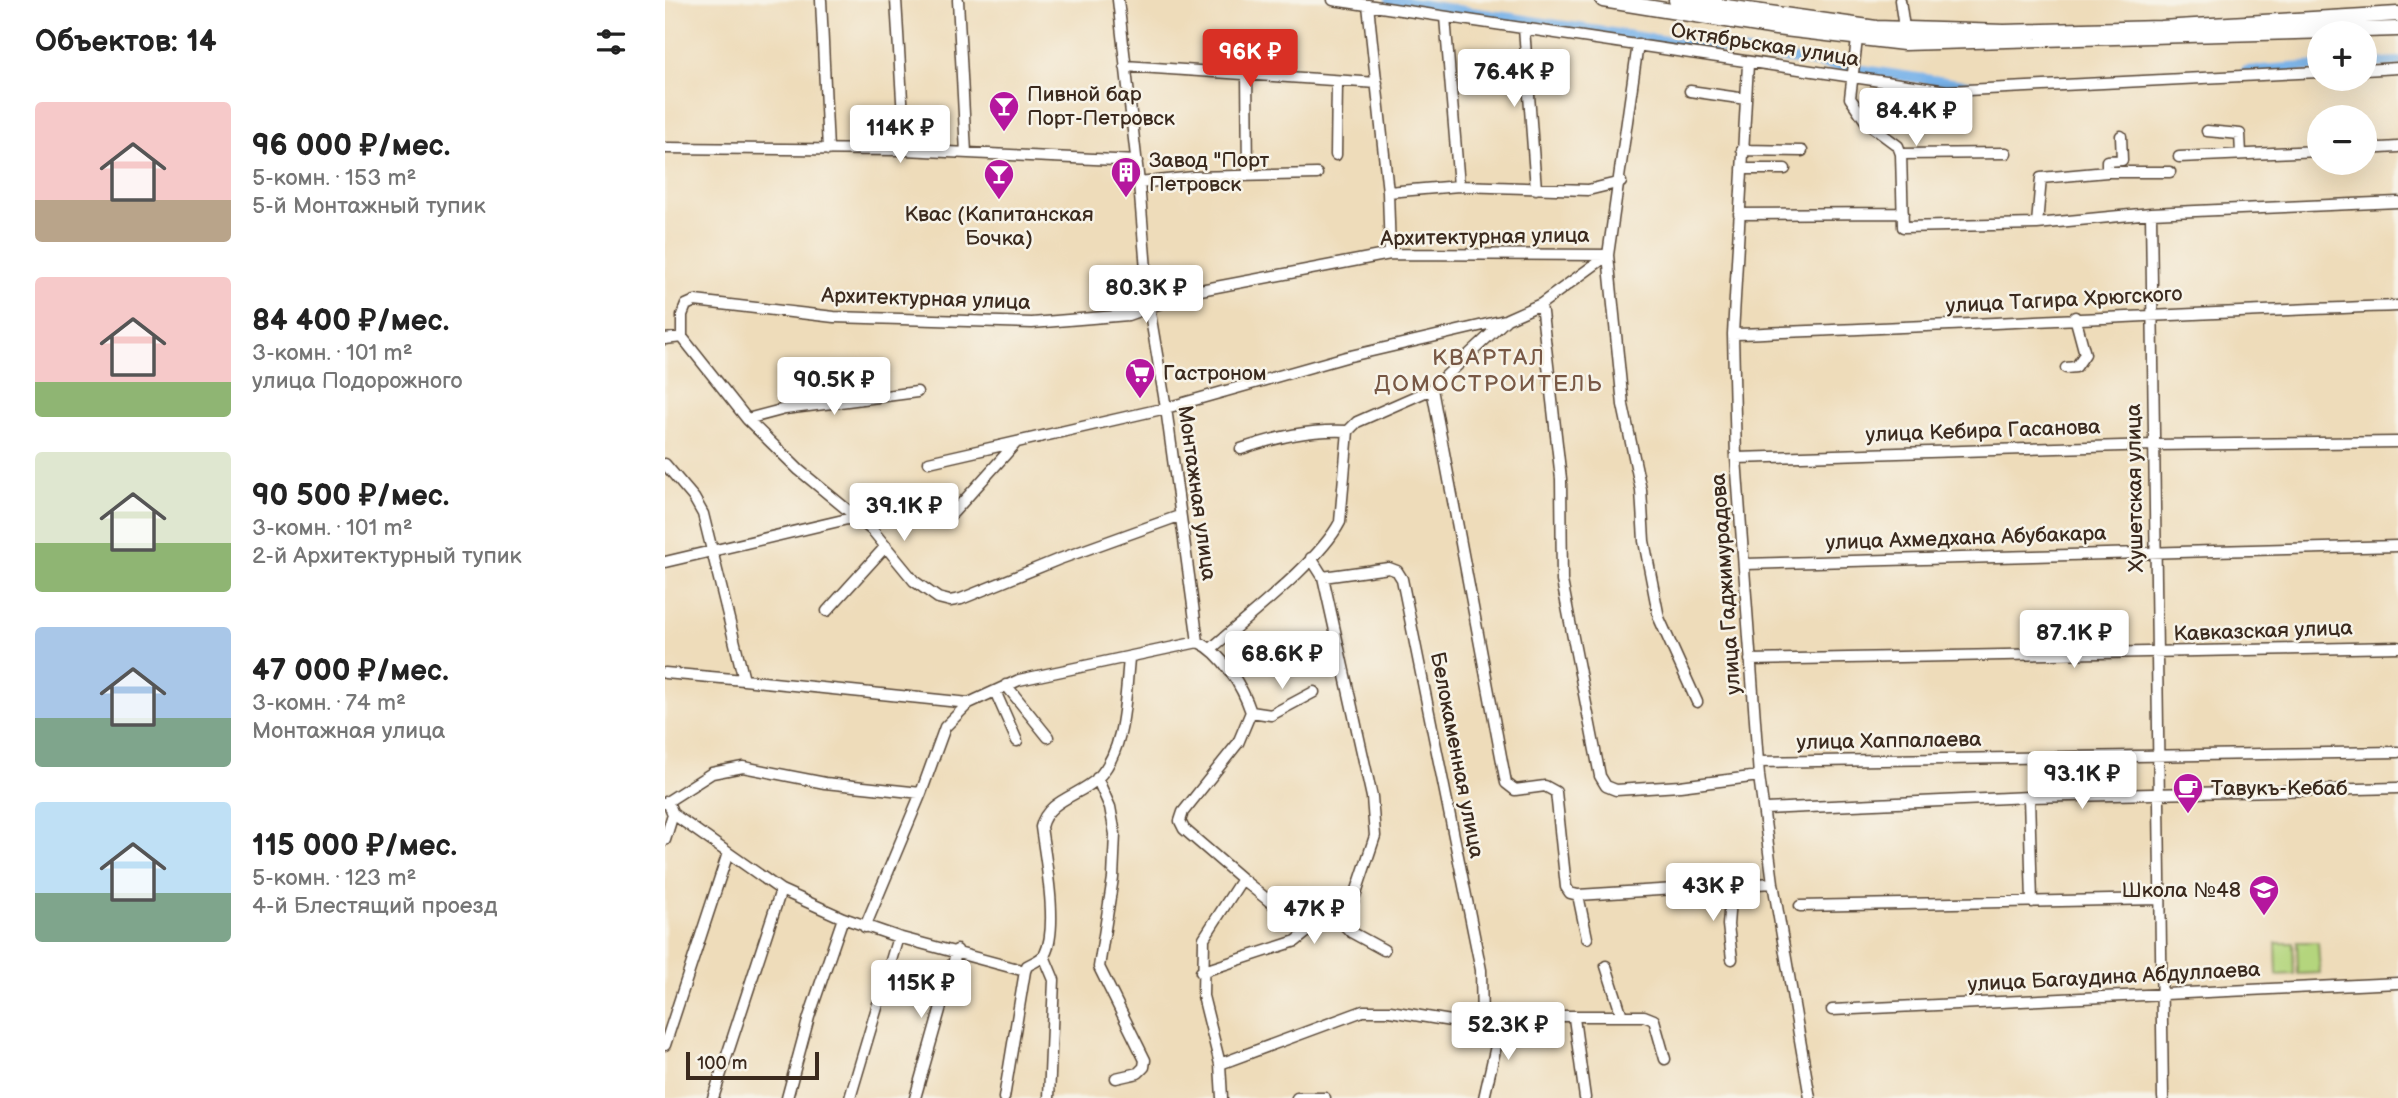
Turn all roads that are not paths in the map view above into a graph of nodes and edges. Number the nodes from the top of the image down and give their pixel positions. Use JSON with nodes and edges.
{"nodes":[{"id":1,"x":821,"y":0,"type":"edge"},
{"id":2,"x":896,"y":0,"type":"edge"},
{"id":3,"x":958,"y":0,"type":"edge"},
{"id":4,"x":1118,"y":0,"type":"edge"},
{"id":5,"x":1333,"y":0,"type":"edge"},
{"id":6,"x":1603,"y":0,"type":"edge"},
{"id":7,"x":1900,"y":0,"type":"edge"},
{"id":8,"x":1682,"y":3,"type":"edge"},
{"id":9,"x":1368,"y":5,"type":"junction"},
{"id":10,"x":2398,"y":14,"type":"edge"},
{"id":11,"x":1445,"y":17,"type":"junction"},
{"id":12,"x":1524,"y":28,"type":"junction"},
{"id":13,"x":2398,"y":29,"type":"edge"},
{"id":14,"x":1858,"y":31,"type":"junction"},
{"id":15,"x":1905,"y":36,"type":"junction"},
{"id":16,"x":1638,"y":44,"type":"junction"},
{"id":17,"x":1748,"y":64,"type":"junction"},
{"id":18,"x":1125,"y":66,"type":"junction"},
{"id":19,"x":2398,"y":68,"type":"edge"},
{"id":20,"x":2377,"y":69,"type":"edge"},
{"id":21,"x":1247,"y":73,"type":"junction"},
{"id":22,"x":2307,"y":73,"type":"edge"},
{"id":23,"x":1853,"y":79,"type":"junction"},
{"id":24,"x":1337,"y":83,"type":"junction"},
{"id":25,"x":1377,"y":83,"type":"junction"},
{"id":26,"x":1690,"y":91,"type":"dead end"},
{"id":27,"x":1745,"y":100,"type":"junction"},
{"id":28,"x":2207,"y":131,"type":"dead end"},
{"id":29,"x":2121,"y":136,"type":"dead end"},
{"id":30,"x":2398,"y":147,"type":"edge"},
{"id":31,"x":665,"y":148,"type":"edge"},
{"id":32,"x":2377,"y":148,"type":"edge"},
{"id":33,"x":828,"y":150,"type":"junction"},
{"id":34,"x":905,"y":150,"type":"junction"},
{"id":35,"x":1742,"y":150,"type":"junction"},
{"id":36,"x":1802,"y":150,"type":"dead end"},
{"id":37,"x":2307,"y":151,"type":"edge"},
{"id":38,"x":966,"y":153,"type":"junction"},
{"id":39,"x":2006,"y":153,"type":"dead end"},
{"id":40,"x":1901,"y":154,"type":"junction"},
{"id":41,"x":2241,"y":154,"type":"junction"},
{"id":42,"x":1336,"y":155,"type":"dead end"},
{"id":43,"x":2179,"y":158,"type":"dead end"},
{"id":44,"x":1137,"y":162,"type":"junction"},
{"id":45,"x":1742,"y":169,"type":"junction"},
{"id":46,"x":1784,"y":169,"type":"dead end"},
{"id":47,"x":2107,"y":172,"type":"junction"},
{"id":48,"x":2170,"y":172,"type":"dead end"},
{"id":49,"x":1317,"y":174,"type":"dead end"},
{"id":50,"x":1248,"y":175,"type":"junction"},
{"id":51,"x":1621,"y":182,"type":"junction"},
{"id":52,"x":1139,"y":183,"type":"junction"},
{"id":53,"x":1459,"y":186,"type":"junction"},
{"id":54,"x":1535,"y":189,"type":"junction"},
{"id":55,"x":1388,"y":192,"type":"junction"},
{"id":56,"x":2398,"y":202,"type":"edge"},
{"id":57,"x":1903,"y":213,"type":"junction"},
{"id":58,"x":2151,"y":213,"type":"junction"},
{"id":59,"x":1739,"y":214,"type":"junction"},
{"id":60,"x":2037,"y":224,"type":"junction"},
{"id":61,"x":1390,"y":254,"type":"junction"},
{"id":62,"x":1608,"y":255,"type":"junction"},
{"id":63,"x":1541,"y":304,"type":"junction"},
{"id":64,"x":2398,"y":306,"type":"edge"},
{"id":65,"x":1149,"y":307,"type":"junction"},
{"id":66,"x":2152,"y":313,"type":"junction"},
{"id":67,"x":2075,"y":317,"type":"junction"},
{"id":68,"x":1507,"y":319,"type":"junction"},
{"id":69,"x":1733,"y":334,"type":"junction"},
{"id":70,"x":682,"y":337,"type":"junction"},
{"id":71,"x":665,"y":339,"type":"edge"},
{"id":72,"x":2066,"y":368,"type":"dead end"},
{"id":73,"x":1432,"y":389,"type":"junction"},
{"id":74,"x":918,"y":392,"type":"dead end"},
{"id":75,"x":1166,"y":408,"type":"junction"},
{"id":76,"x":747,"y":419,"type":"junction"},
{"id":77,"x":1347,"y":431,"type":"junction"},
{"id":78,"x":2398,"y":442,"type":"edge"},
{"id":79,"x":1015,"y":444,"type":"junction"},
{"id":80,"x":2154,"y":445,"type":"junction"},
{"id":81,"x":1241,"y":449,"type":"dead end"},
{"id":82,"x":1737,"y":458,"type":"junction"},
{"id":83,"x":929,"y":463,"type":"dead end"},
{"id":84,"x":665,"y":464,"type":"edge"},
{"id":85,"x":952,"y":514,"type":"dead end"},
{"id":86,"x":1179,"y":516,"type":"junction"},
{"id":87,"x":856,"y":517,"type":"junction"},
{"id":88,"x":886,"y":546,"type":"junction"},
{"id":89,"x":2398,"y":546,"type":"edge"},
{"id":90,"x":714,"y":551,"type":"junction"},
{"id":91,"x":2156,"y":552,"type":"junction"},
{"id":92,"x":1311,"y":558,"type":"junction"},
{"id":93,"x":665,"y":562,"type":"edge"},
{"id":94,"x":1746,"y":564,"type":"junction"},
{"id":95,"x":1323,"y":577,"type":"junction"},
{"id":96,"x":827,"y":611,"type":"dead end"},
{"id":97,"x":1198,"y":642,"type":"junction"},
{"id":98,"x":2398,"y":647,"type":"edge"},
{"id":99,"x":1212,"y":648,"type":"junction"},
{"id":100,"x":2158,"y":653,"type":"junction"},
{"id":101,"x":1129,"y":659,"type":"junction"},
{"id":102,"x":1750,"y":660,"type":"junction"},
{"id":103,"x":665,"y":673,"type":"edge"},
{"id":104,"x":744,"y":680,"type":"junction"},
{"id":105,"x":1006,"y":685,"type":"junction"},
{"id":106,"x":995,"y":691,"type":"junction"},
{"id":107,"x":1314,"y":692,"type":"dead end"},
{"id":108,"x":1697,"y":702,"type":"dead end"},
{"id":109,"x":968,"y":703,"type":"junction"},
{"id":110,"x":1251,"y":712,"type":"junction"},
{"id":111,"x":1048,"y":737,"type":"dead end"},
{"id":112,"x":1017,"y":741,"type":"dead end"},
{"id":113,"x":2398,"y":752,"type":"edge"},
{"id":114,"x":2158,"y":755,"type":"junction"},
{"id":115,"x":1758,"y":762,"type":"junction"},
{"id":116,"x":1759,"y":776,"type":"junction"},
{"id":117,"x":1097,"y":778,"type":"junction"},
{"id":118,"x":2398,"y":788,"type":"edge"},
{"id":119,"x":921,"y":793,"type":"junction"},
{"id":120,"x":2160,"y":793,"type":"junction"},
{"id":121,"x":2029,"y":797,"type":"junction"},
{"id":122,"x":667,"y":802,"type":"edge"},
{"id":123,"x":1765,"y":809,"type":"junction"},
{"id":124,"x":673,"y":814,"type":"junction"},
{"id":125,"x":665,"y":840,"type":"edge"},
{"id":126,"x":728,"y":853,"type":"junction"},
{"id":127,"x":1242,"y":879,"type":"junction"},
{"id":128,"x":1772,"y":883,"type":"junction"},
{"id":129,"x":1731,"y":886,"type":"junction"},
{"id":130,"x":781,"y":890,"type":"junction"},
{"id":131,"x":1574,"y":894,"type":"junction"},
{"id":132,"x":2159,"y":899,"type":"junction"},
{"id":133,"x":2032,"y":902,"type":"junction"},
{"id":134,"x":1800,"y":906,"type":"dead end"},
{"id":135,"x":843,"y":918,"type":"junction"},
{"id":136,"x":866,"y":927,"type":"junction"},
{"id":137,"x":898,"y":937,"type":"junction"},
{"id":138,"x":1587,"y":938,"type":"dead end"},
{"id":139,"x":957,"y":950,"type":"junction"},
{"id":140,"x":1384,"y":950,"type":"dead end"},
{"id":141,"x":1044,"y":956,"type":"junction"},
{"id":142,"x":1732,"y":960,"type":"dead end"},
{"id":143,"x":1606,"y":966,"type":"dead end"},
{"id":144,"x":1025,"y":971,"type":"junction"},
{"id":145,"x":1201,"y":972,"type":"junction"},
{"id":146,"x":2398,"y":983,"type":"edge"},
{"id":147,"x":2161,"y":994,"type":"junction"},
{"id":148,"x":1832,"y":1010,"type":"dead end"},
{"id":149,"x":1622,"y":1016,"type":"junction"},
{"id":150,"x":1573,"y":1018,"type":"junction"},
{"id":151,"x":1502,"y":1020,"type":"junction"},
{"id":152,"x":1482,"y":1022,"type":"junction"},
{"id":153,"x":665,"y":1045,"type":"edge"},
{"id":154,"x":1665,"y":1059,"type":"dead end"},
{"id":155,"x":1220,"y":1064,"type":"junction"},
{"id":156,"x":1116,"y":1078,"type":"dead end"},
{"id":157,"x":713,"y":1098,"type":"edge"},
{"id":158,"x":787,"y":1098,"type":"edge"},
{"id":159,"x":850,"y":1098,"type":"edge"},
{"id":160,"x":915,"y":1098,"type":"edge"},
{"id":161,"x":1004,"y":1098,"type":"edge"},
{"id":162,"x":1049,"y":1098,"type":"edge"},
{"id":163,"x":1222,"y":1098,"type":"edge"},
{"id":164,"x":1297,"y":1098,"type":"edge"},
{"id":165,"x":1325,"y":1098,"type":"edge"},
{"id":166,"x":1484,"y":1098,"type":"edge"},
{"id":167,"x":1585,"y":1098,"type":"edge"},
{"id":168,"x":1810,"y":1098,"type":"edge"},
{"id":169,"x":2163,"y":1098,"type":"edge"}],
"edges":[{"from":1,"to":33,"type":"street"},
{"from":2,"to":34,"type":"street"},
{"from":3,"to":38,"type":"street"},
{"from":4,"to":18,"type":"street","name":"Монтажная улица"},
{"from":5,"to":9,"type":"street","name":"Октябрьская улица"},
{"from":6,"to":8,"type":"main road"},
{"from":7,"to":15,"type":"street"},
{"from":8,"to":14,"type":"main road"},
{"from":9,"to":11,"type":"street","name":"Октябрьская улица"},
{"from":9,"to":25,"type":"street"},
{"from":10,"to":15,"type":"main road"},
{"from":11,"to":12,"type":"street","name":"Октябрьская улица"},
{"from":11,"to":53,"type":"street"},
{"from":12,"to":16,"type":"street","name":"Октябрьская улица"},
{"from":12,"to":54,"type":"street"},
{"from":13,"to":15,"type":"main road"},
{"from":14,"to":15,"type":"main road"},
{"from":14,"to":23,"type":"street"},
{"from":16,"to":17,"type":"street","name":"Октябрьская улица"},
{"from":16,"to":51,"type":"street"},
{"from":17,"to":23,"type":"street","name":"Октябрьская улица"},
{"from":17,"to":27,"type":"street","name":"улица Гаджимурадова"},
{"from":18,"to":21,"type":"street"},
{"from":18,"to":44,"type":"street","name":"Монтажная улица"},
{"from":19,"to":20,"type":"street"},
{"from":21,"to":24,"type":"street"},
{"from":21,"to":50,"type":"street"},
{"from":22,"to":23,"type":"street","name":"Октябрьская улица"},
{"from":23,"to":40,"type":"street"},
{"from":24,"to":25,"type":"street"},
{"from":24,"to":42,"type":"street"},
{"from":25,"to":55,"type":"street"},
{"from":26,"to":27,"type":"street"},
{"from":27,"to":35,"type":"street","name":"улица Гаджимурадова"},
{"from":28,"to":41,"type":"street"},
{"from":29,"to":47,"type":"street"},
{"from":30,"to":32,"type":"street"},
{"from":31,"to":33,"type":"street"},
{"from":33,"to":34,"type":"street"},
{"from":34,"to":38,"type":"street"},
{"from":35,"to":36,"type":"street"},
{"from":35,"to":45,"type":"street","name":"улица Гаджимурадова"},
{"from":37,"to":41,"type":"street"},
{"from":38,"to":44,"type":"street"},
{"from":39,"to":40,"type":"street"},
{"from":40,"to":57,"type":"street"},
{"from":41,"to":43,"type":"street"},
{"from":44,"to":52,"type":"street","name":"Монтажная улица"},
{"from":45,"to":46,"type":"street"},
{"from":45,"to":59,"type":"street","name":"улица Гаджимурадова"},
{"from":47,"to":48,"type":"street"},
{"from":47,"to":60,"type":"street"},
{"from":49,"to":50,"type":"street"},
{"from":50,"to":52,"type":"street"},
{"from":51,"to":54,"type":"street"},
{"from":51,"to":62,"type":"street"},
{"from":52,"to":65,"type":"street","name":"Монтажная улица"},
{"from":53,"to":54,"type":"street"},
{"from":53,"to":55,"type":"street"},
{"from":55,"to":61,"type":"street"},
{"from":56,"to":58,"type":"street"},
{"from":57,"to":59,"type":"street"},
{"from":57,"to":60,"type":"street"},
{"from":58,"to":60,"type":"street"},
{"from":58,"to":66,"type":"street","name":"Хушетская улица"},
{"from":59,"to":69,"type":"street","name":"улица Гаджимурадова"},
{"from":61,"to":62,"type":"street","name":"Архитектурная улица"},
{"from":61,"to":65,"type":"street","name":"Архитектурная улица"},
{"from":62,"to":63,"type":"street"},
{"from":62,"to":108,"type":"street","name":"Архитектурная улица"},
{"from":63,"to":68,"type":"street"},
{"from":63,"to":116,"type":"street"},
{"from":64,"to":66,"type":"street","name":"улица Тагира Хрюгского"},
{"from":65,"to":70,"type":"street","name":"Архитектурная улица"},
{"from":65,"to":75,"type":"street","name":"Монтажная улица"},
{"from":66,"to":67,"type":"street","name":"улица Тагира Хрюгского"},
{"from":66,"to":80,"type":"street","name":"Хушетская улица"},
{"from":67,"to":69,"type":"street","name":"улица Тагира Хрюгского"},
{"from":67,"to":72,"type":"street"},
{"from":68,"to":73,"type":"street"},
{"from":68,"to":75,"type":"street"},
{"from":69,"to":82,"type":"street","name":"улица Гаджимурадова"},
{"from":70,"to":71,"type":"street"},
{"from":70,"to":76,"type":"street"},
{"from":73,"to":77,"type":"street"},
{"from":73,"to":131,"type":"street"},
{"from":74,"to":76,"type":"street"},
{"from":75,"to":79,"type":"street"},
{"from":75,"to":86,"type":"street","name":"Монтажная улица"},
{"from":76,"to":87,"type":"street"},
{"from":77,"to":81,"type":"street"},
{"from":77,"to":92,"type":"street"},
{"from":78,"to":80,"type":"street","name":"улица Кебира Гасанова"},
{"from":79,"to":83,"type":"street"},
{"from":79,"to":85,"type":"street"},
{"from":80,"to":82,"type":"street","name":"улица Кебира Гасанова"},
{"from":80,"to":91,"type":"street","name":"Хушетская улица"},
{"from":82,"to":94,"type":"street","name":"улица Гаджимурадова"},
{"from":84,"to":90,"type":"street"},
{"from":86,"to":88,"type":"street"},
{"from":86,"to":97,"type":"street","name":"Монтажная улица"},
{"from":87,"to":88,"type":"street"},
{"from":87,"to":90,"type":"street"},
{"from":88,"to":96,"type":"street"},
{"from":89,"to":91,"type":"street","name":"улица Ахмедхана Абубакара"},
{"from":90,"to":93,"type":"street"},
{"from":90,"to":104,"type":"street"},
{"from":91,"to":94,"type":"street","name":"улица Ахмедхана Абубакара"},
{"from":91,"to":100,"type":"street","name":"Хушетская улица"},
{"from":92,"to":95,"type":"street"},
{"from":92,"to":99,"type":"street"},
{"from":94,"to":102,"type":"street","name":"улица Гаджимурадова"},
{"from":95,"to":140,"type":"street"},
{"from":95,"to":152,"type":"street","name":"Белокаменная улица"},
{"from":97,"to":99,"type":"street"},
{"from":97,"to":101,"type":"street"},
{"from":98,"to":100,"type":"street","name":"Кавказская улица"},
{"from":99,"to":110,"type":"street"},
{"from":100,"to":102,"type":"street","name":"Кавказская улица"},
{"from":100,"to":114,"type":"street","name":"Хушетская улица"},
{"from":101,"to":105,"type":"street"},
{"from":101,"to":117,"type":"street"},
{"from":102,"to":115,"type":"street","name":"улица Гаджимурадова"},
{"from":103,"to":104,"type":"street"},
{"from":104,"to":109,"type":"street"},
{"from":105,"to":106,"type":"street"},
{"from":105,"to":111,"type":"street"},
{"from":106,"to":109,"type":"street"},
{"from":106,"to":112,"type":"street"},
{"from":107,"to":110,"type":"street"},
{"from":109,"to":119,"type":"street"},
{"from":110,"to":127,"type":"street"},
{"from":113,"to":114,"type":"street","name":"улица Хаппалаева"},
{"from":114,"to":115,"type":"street","name":"улица Хаппалаева"},
{"from":114,"to":120,"type":"street","name":"Хушетская улица"},
{"from":115,"to":116,"type":"street","name":"улица Гаджимурадова"},
{"from":116,"to":123,"type":"street","name":"улица Гаджимурадова"},
{"from":117,"to":141,"type":"street"},
{"from":117,"to":156,"type":"street"},
{"from":118,"to":120,"type":"street"},
{"from":119,"to":122,"type":"street"},
{"from":119,"to":136,"type":"street"},
{"from":120,"to":121,"type":"street"},
{"from":120,"to":132,"type":"street","name":"Хушетская улица"},
{"from":121,"to":123,"type":"street"},
{"from":121,"to":133,"type":"street"},
{"from":122,"to":124,"type":"street"},
{"from":123,"to":128,"type":"street","name":"улица Гаджимурадова"},
{"from":124,"to":125,"type":"street"},
{"from":124,"to":126,"type":"street"},
{"from":126,"to":130,"type":"street"},
{"from":126,"to":153,"type":"street"},
{"from":127,"to":145,"type":"street"},
{"from":127,"to":145,"type":"street"},
{"from":128,"to":129,"type":"street"},
{"from":128,"to":168,"type":"street","name":"улица Гаджимурадова"},
{"from":129,"to":131,"type":"street"},
{"from":129,"to":142,"type":"street"},
{"from":130,"to":135,"type":"street"},
{"from":130,"to":157,"type":"street"},
{"from":131,"to":138,"type":"street"},
{"from":132,"to":133,"type":"street"},
{"from":132,"to":147,"type":"street","name":"Хушетская улица"},
{"from":133,"to":134,"type":"street"},
{"from":135,"to":136,"type":"street"},
{"from":135,"to":158,"type":"street"},
{"from":136,"to":137,"type":"street"},
{"from":137,"to":139,"type":"street"},
{"from":137,"to":159,"type":"street"},
{"from":139,"to":144,"type":"street"},
{"from":139,"to":160,"type":"street"},
{"from":141,"to":144,"type":"street"},
{"from":141,"to":162,"type":"street"},
{"from":143,"to":149,"type":"street"},
{"from":144,"to":161,"type":"street"},
{"from":145,"to":155,"type":"street"},
{"from":146,"to":147,"type":"street","name":"улица Багаудина Абдуллаева"},
{"from":147,"to":148,"type":"street","name":"улица Багаудина Абдуллаева"},
{"from":147,"to":169,"type":"street","name":"Хушетская улица"},
{"from":149,"to":150,"type":"street"},
{"from":149,"to":154,"type":"street"},
{"from":150,"to":151,"type":"street"},
{"from":150,"to":167,"type":"street"},
{"from":151,"to":152,"type":"street"},
{"from":151,"to":166,"type":"street"},
{"from":152,"to":155,"type":"street"},
{"from":155,"to":163,"type":"street"},
{"from":164,"to":165,"type":"street"}]}
